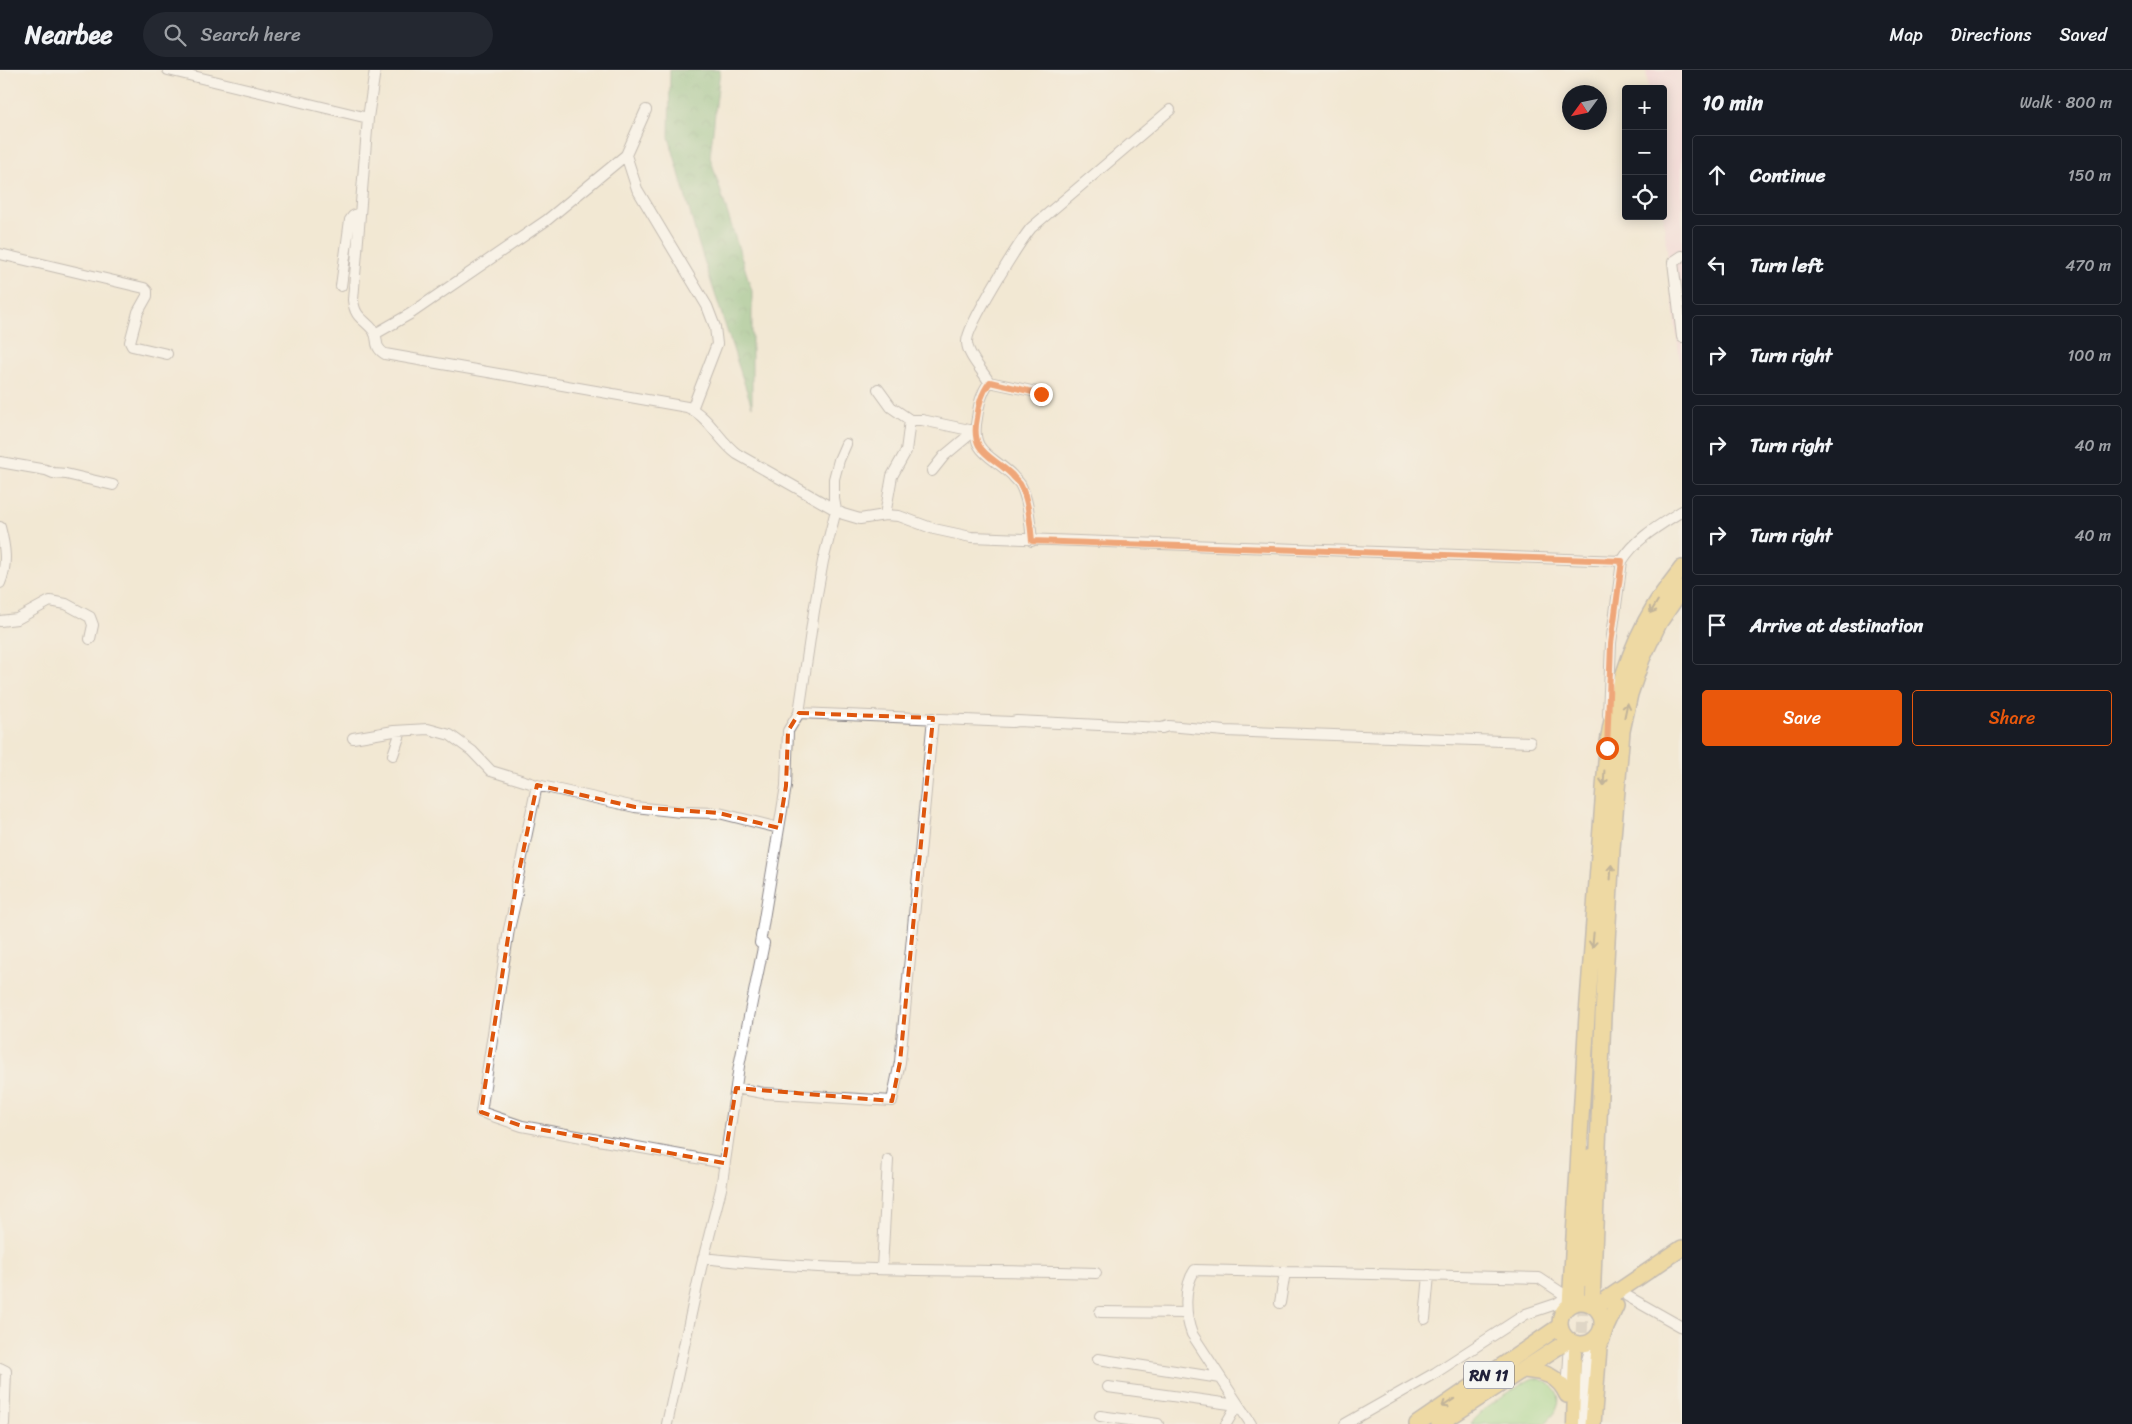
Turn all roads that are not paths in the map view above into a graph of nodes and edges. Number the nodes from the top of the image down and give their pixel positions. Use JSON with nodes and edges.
{"nodes":[{"id":1,"x":170,"y":70,"type":"edge"},
{"id":2,"x":375,"y":70,"type":"edge"},
{"id":3,"x":646,"y":110,"type":"dead end"},
{"id":4,"x":1170,"y":110,"type":"dead end"},
{"id":5,"x":368,"y":118,"type":"junction"},
{"id":6,"x":626,"y":155,"type":"junction"},
{"id":7,"x":359,"y":213,"type":"junction"},
{"id":8,"x":0,"y":254,"type":"edge"},
{"id":9,"x":1682,"y":256,"type":"edge"},
{"id":10,"x":341,"y":286,"type":"dead end"},
{"id":11,"x":375,"y":334,"type":"junction"},
{"id":12,"x":1682,"y":336,"type":"edge"},
{"id":13,"x":167,"y":354,"type":"dead end"},
{"id":14,"x":990,"y":382,"type":"junction"},
{"id":15,"x":878,"y":389,"type":"dead end"},
{"id":16,"x":1041,"y":394,"type":"dead end"},
{"id":17,"x":692,"y":409,"type":"junction"},
{"id":18,"x":910,"y":420,"type":"junction"},
{"id":19,"x":974,"y":431,"type":"junction"},
{"id":20,"x":846,"y":444,"type":"dead end"},
{"id":21,"x":0,"y":462,"type":"edge"},
{"id":22,"x":932,"y":471,"type":"dead end"},
{"id":23,"x":113,"y":485,"type":"dead end"},
{"id":24,"x":836,"y":510,"type":"junction"},
{"id":25,"x":1682,"y":511,"type":"edge"},
{"id":26,"x":885,"y":515,"type":"junction"},
{"id":27,"x":0,"y":527,"type":"edge"},
{"id":28,"x":1032,"y":541,"type":"junction"},
{"id":29,"x":1622,"y":561,"type":"junction"},
{"id":30,"x":1682,"y":568,"type":"edge"},
{"id":31,"x":0,"y":583,"type":"edge"},
{"id":32,"x":1682,"y":589,"type":"edge"},
{"id":33,"x":0,"y":621,"type":"edge"},
{"id":34,"x":90,"y":639,"type":"dead end"},
{"id":35,"x":799,"y":713,"type":"junction"},
{"id":36,"x":933,"y":718,"type":"junction"},
{"id":37,"x":401,"y":731,"type":"junction"},
{"id":38,"x":353,"y":738,"type":"dead end"},
{"id":39,"x":1530,"y":742,"type":"dead end"},
{"id":40,"x":1607,"y":748,"type":"junction"},
{"id":41,"x":393,"y":755,"type":"dead end"},
{"id":42,"x":537,"y":785,"type":"junction"},
{"id":43,"x":779,"y":828,"type":"junction"},
{"id":44,"x":1603,"y":1016,"type":"junction"},
{"id":45,"x":736,"y":1088,"type":"junction"},
{"id":46,"x":888,"y":1160,"type":"dead end"},
{"id":47,"x":724,"y":1163,"type":"junction"},
{"id":48,"x":1682,"y":1248,"type":"edge"},
{"id":49,"x":703,"y":1258,"type":"junction"},
{"id":50,"x":1682,"y":1260,"type":"edge"},
{"id":51,"x":882,"y":1268,"type":"junction"},
{"id":52,"x":1285,"y":1272,"type":"junction"},
{"id":53,"x":1096,"y":1273,"type":"dead end"},
{"id":54,"x":1592,"y":1274,"type":"junction"},
{"id":55,"x":1429,"y":1275,"type":"junction"},
{"id":56,"x":1622,"y":1296,"type":"junction"},
{"id":57,"x":1579,"y":1301,"type":"junction"},
{"id":58,"x":1280,"y":1303,"type":"dead end"},
{"id":59,"x":1100,"y":1312,"type":"dead end"},
{"id":60,"x":1187,"y":1313,"type":"junction"},
{"id":61,"x":1425,"y":1320,"type":"dead end"},
{"id":62,"x":1602,"y":1322,"type":"junction"},
{"id":63,"x":1560,"y":1326,"type":"junction"},
{"id":64,"x":1682,"y":1327,"type":"edge"},
{"id":65,"x":1593,"y":1341,"type":"junction"},
{"id":66,"x":1574,"y":1346,"type":"junction"},
{"id":67,"x":1098,"y":1359,"type":"dead end"},
{"id":68,"x":0,"y":1368,"type":"edge"},
{"id":69,"x":1524,"y":1370,"type":"junction"},
{"id":70,"x":1220,"y":1378,"type":"junction"},
{"id":71,"x":1108,"y":1387,"type":"dead end"},
{"id":72,"x":1567,"y":1395,"type":"junction"},
{"id":73,"x":1236,"y":1405,"type":"junction"},
{"id":74,"x":1100,"y":1416,"type":"dead end"},
{"id":75,"x":4,"y":1424,"type":"edge"},
{"id":76,"x":667,"y":1424,"type":"edge"},
{"id":77,"x":1158,"y":1424,"type":"edge"},
{"id":78,"x":1226,"y":1424,"type":"edge"},
{"id":79,"x":1250,"y":1424,"type":"edge"},
{"id":80,"x":1345,"y":1424,"type":"edge"},
{"id":81,"x":1417,"y":1424,"type":"edge"},
{"id":82,"x":1438,"y":1424,"type":"edge"},
{"id":83,"x":1567,"y":1424,"type":"edge"},
{"id":84,"x":1573,"y":1424,"type":"edge"},
{"id":85,"x":1577,"y":1424,"type":"edge"},
{"id":86,"x":1582,"y":1424,"type":"edge"},
{"id":87,"x":1593,"y":1424,"type":"edge"}],
"edges":[{"from":1,"to":5,"type":"street"},
{"from":2,"to":5,"type":"street"},
{"from":3,"to":6,"type":"street"},
{"from":4,"to":14,"type":"street"},
{"from":5,"to":7,"type":"street"},
{"from":6,"to":11,"type":"street"},
{"from":6,"to":17,"type":"street"},
{"from":7,"to":10,"type":"street"},
{"from":7,"to":11,"type":"street"},
{"from":8,"to":13,"type":"street"},
{"from":9,"to":12,"type":"street"},
{"from":11,"to":17,"type":"street"},
{"from":14,"to":16,"type":"street"},
{"from":14,"to":19,"type":"street"},
{"from":15,"to":18,"type":"street"},
{"from":17,"to":24,"type":"street"},
{"from":18,"to":19,"type":"street"},
{"from":18,"to":26,"type":"street"},
{"from":19,"to":22,"type":"street"},
{"from":19,"to":28,"type":"street"},
{"from":20,"to":24,"type":"street"},
{"from":21,"to":23,"type":"street"},
{"from":24,"to":26,"type":"street"},
{"from":24,"to":35,"type":"street"},
{"from":25,"to":29,"type":"street"},
{"from":26,"to":28,"type":"street"},
{"from":27,"to":31,"type":"street"},
{"from":28,"to":29,"type":"street"},
{"from":29,"to":40,"type":"street"},
{"from":30,"to":40,"type":"highway","one_way":true},
{"from":44,"to":32,"type":"highway","one_way":true},
{"from":33,"to":34,"type":"street"},
{"from":35,"to":36,"type":"street"},
{"from":35,"to":43,"type":"street"},
{"from":36,"to":39,"type":"street"},
{"from":36,"to":45,"type":"street"},
{"from":37,"to":38,"type":"street"},
{"from":37,"to":41,"type":"street"},
{"from":37,"to":42,"type":"street"},
{"from":40,"to":57,"type":"highway","one_way":true},
{"from":42,"to":43,"type":"street"},
{"from":42,"to":47,"type":"street"},
{"from":43,"to":45,"type":"street"},
{"from":44,"to":54,"type":"highway"},
{"from":44,"to":57,"type":"main road"},
{"from":45,"to":47,"type":"street"},
{"from":46,"to":51,"type":"street"},
{"from":47,"to":49,"type":"street"},
{"from":48,"to":56,"type":"highway"},
{"from":49,"to":51,"type":"street"},
{"from":49,"to":76,"type":"street"},
{"from":50,"to":56,"type":"highway"},
{"from":51,"to":53,"type":"street"},
{"from":52,"to":55,"type":"street"},
{"from":52,"to":58,"type":"street"},
{"from":52,"to":60,"type":"street"},
{"from":54,"to":56,"type":"highway"},
{"from":54,"to":57,"type":"highway"},
{"from":55,"to":57,"type":"street"},
{"from":55,"to":61,"type":"street"},
{"from":56,"to":57,"type":"highway"},
{"from":56,"to":62,"type":"highway"},
{"from":56,"to":64,"type":"street"},
{"from":56,"to":87,"type":"highway"},
{"from":57,"to":62,"type":"highway"},
{"from":57,"to":63,"type":"highway"},
{"from":57,"to":80,"type":"street"},
{"from":59,"to":60,"type":"street"},
{"from":60,"to":70,"type":"street"},
{"from":62,"to":65,"type":"highway"},
{"from":63,"to":66,"type":"highway"},
{"from":63,"to":81,"type":"highway","number":"RN 11","one_way":true},
{"from":65,"to":66,"type":"highway"},
{"from":65,"to":86,"type":"street"},
{"from":66,"to":69,"type":"highway","number":"RN 11"},
{"from":66,"to":72,"type":"street"},
{"from":66,"to":84,"type":"main road"},
{"from":66,"to":85,"type":"main road"},
{"from":67,"to":70,"type":"street"},
{"from":68,"to":75,"type":"street"},
{"from":69,"to":72,"type":"highway"},
{"from":69,"to":82,"type":"highway","number":"RN 11"},
{"from":70,"to":73,"type":"street"},
{"from":71,"to":73,"type":"street"},
{"from":72,"to":83,"type":"street"},
{"from":73,"to":78,"type":"street"},
{"from":73,"to":79,"type":"street"},
{"from":74,"to":77,"type":"street"}]}
